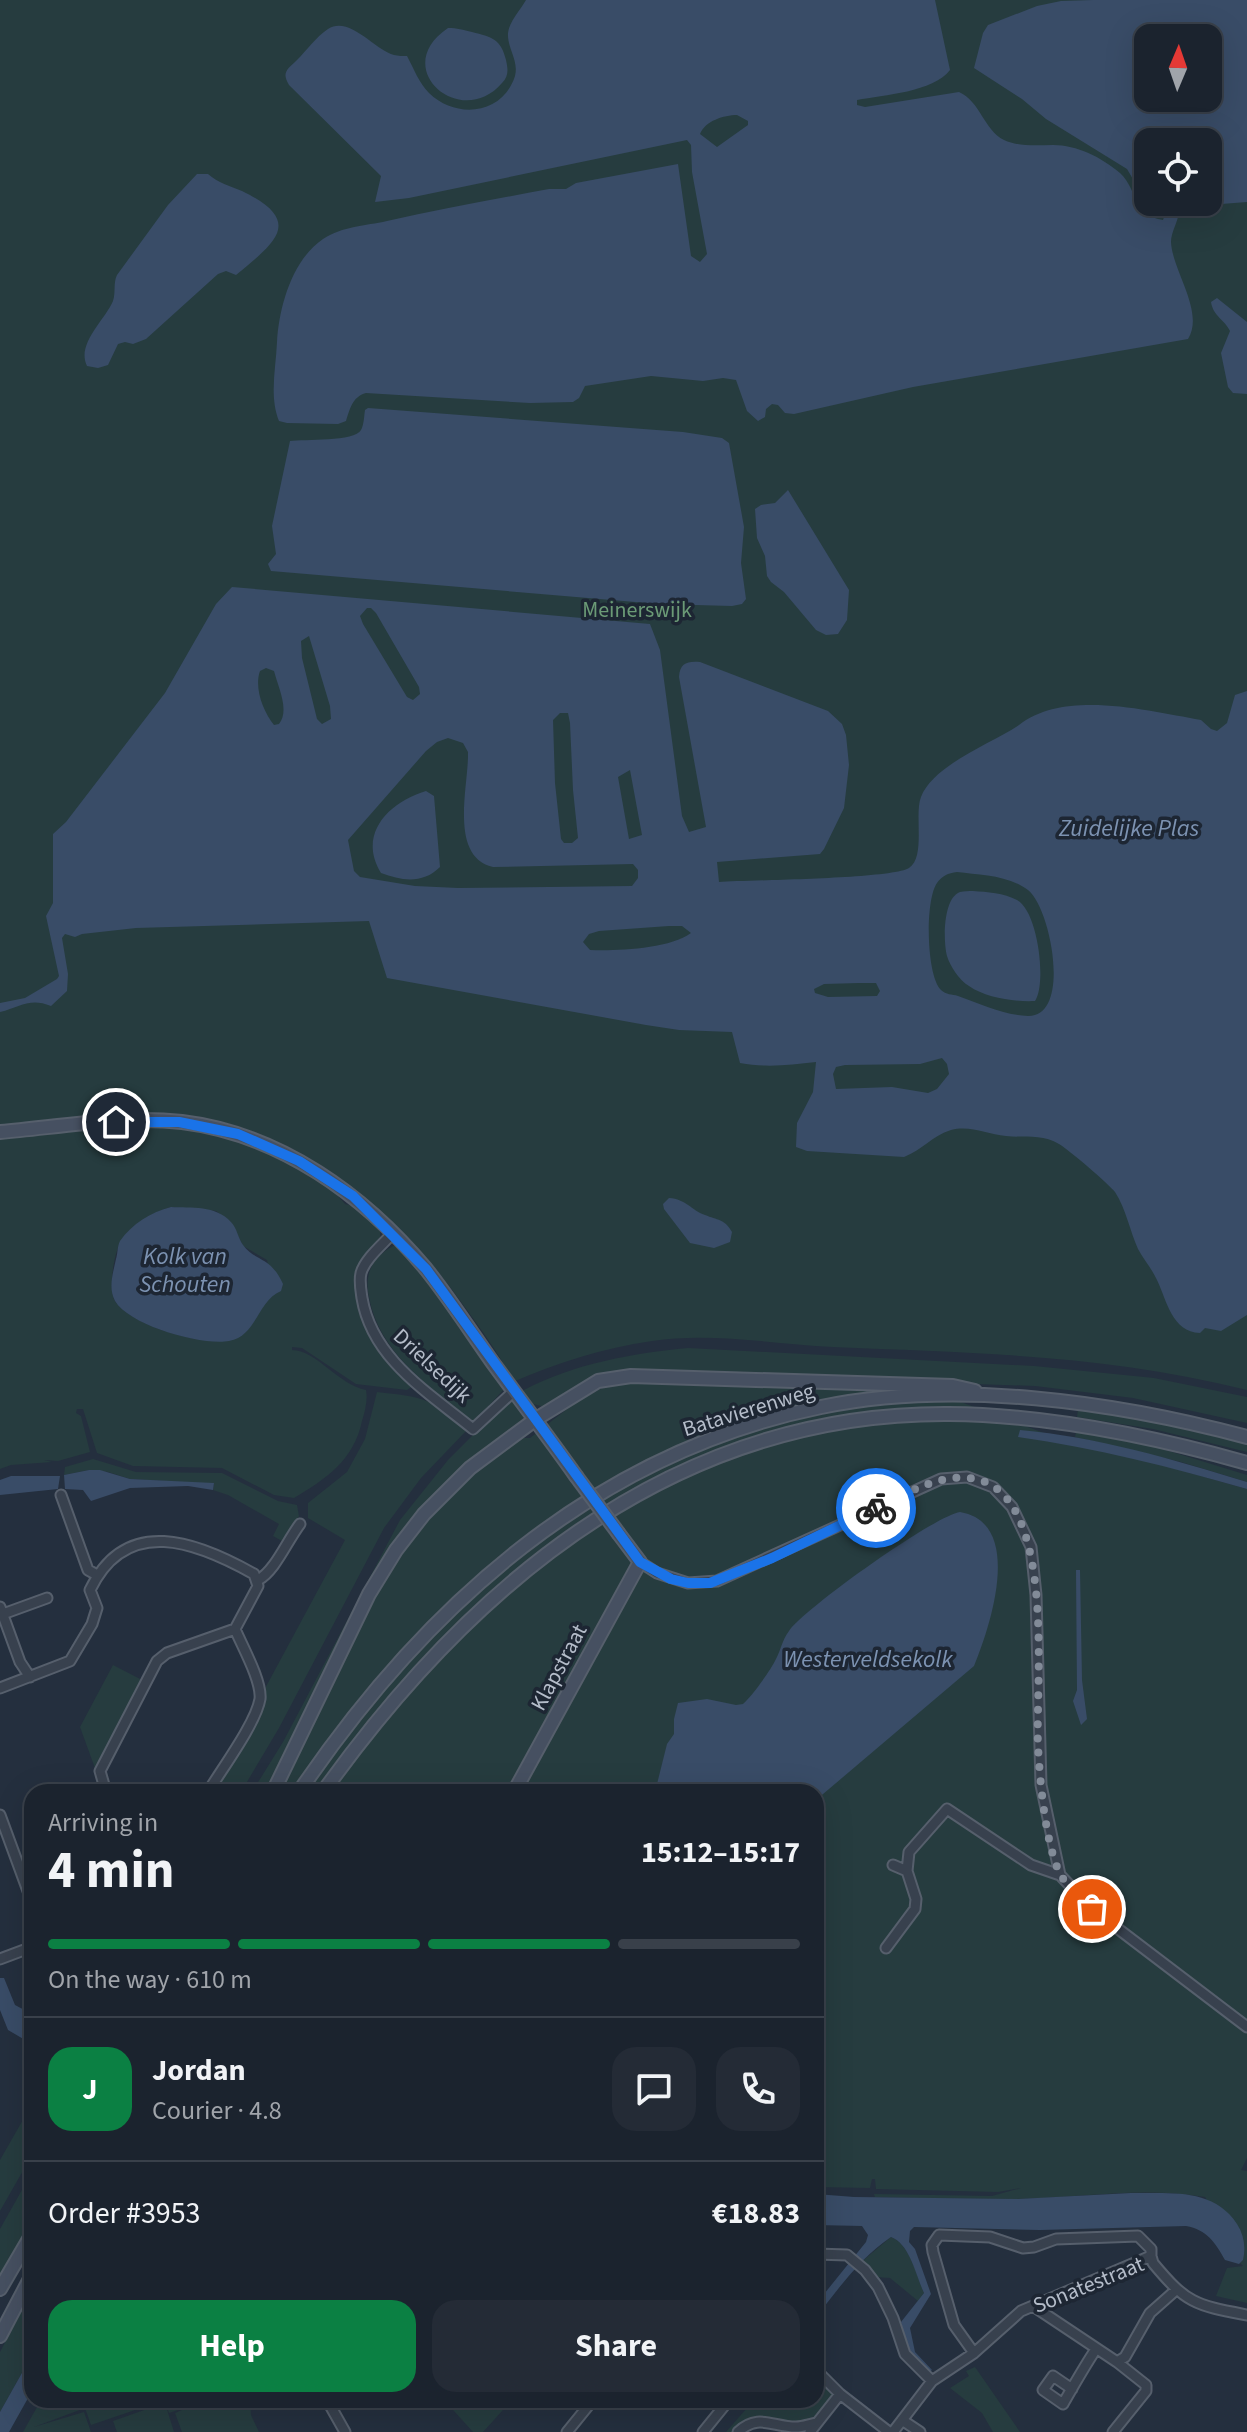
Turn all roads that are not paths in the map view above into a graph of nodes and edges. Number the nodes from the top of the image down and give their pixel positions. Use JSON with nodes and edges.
{"nodes":[{"id":1,"x":0,"y":1132,"type":"edge"},
{"id":2,"x":392,"y":1234,"type":"junction"},
{"id":3,"x":514,"y":1391,"type":"junction"},
{"id":4,"x":998,"y":1396,"type":"junction"},
{"id":5,"x":536,"y":1419,"type":"junction"},
{"id":6,"x":1247,"y":1437,"type":"edge"},
{"id":7,"x":1247,"y":1463,"type":"edge"},
{"id":8,"x":61,"y":1495,"type":"dead end"},
{"id":9,"x":300,"y":1524,"type":"dead end"},
{"id":10,"x":640,"y":1562,"type":"junction"},
{"id":11,"x":97,"y":1575,"type":"junction"},
{"id":12,"x":258,"y":1580,"type":"junction"},
{"id":13,"x":47,"y":1598,"type":"dead end"},
{"id":14,"x":1,"y":1610,"type":"edge"},
{"id":15,"x":235,"y":1629,"type":"junction"},
{"id":16,"x":30,"y":1677,"type":"junction"},
{"id":17,"x":0,"y":1688,"type":"edge"},
{"id":18,"x":104,"y":1784,"type":"edge"},
{"id":19,"x":213,"y":1784,"type":"edge"},
{"id":20,"x":277,"y":1784,"type":"edge"},
{"id":21,"x":305,"y":1784,"type":"edge"},
{"id":22,"x":330,"y":1784,"type":"edge"},
{"id":23,"x":518,"y":1784,"type":"edge"},
{"id":24,"x":0,"y":1815,"type":"edge"},
{"id":25,"x":893,"y":1865,"type":"dead end"},
{"id":26,"x":907,"y":1871,"type":"junction"},
{"id":27,"x":1060,"y":1875,"type":"junction"},
{"id":28,"x":24,"y":1880,"type":"edge"},
{"id":29,"x":886,"y":1948,"type":"dead end"},
{"id":30,"x":24,"y":1950,"type":"edge"},
{"id":31,"x":0,"y":1959,"type":"edge"},
{"id":32,"x":1247,"y":2027,"type":"edge"},
{"id":33,"x":24,"y":2248,"type":"edge"},
{"id":34,"x":824,"y":2254,"type":"edge"},
{"id":35,"x":1151,"y":2256,"type":"junction"},
{"id":36,"x":0,"y":2289,"type":"edge"},
{"id":37,"x":24,"y":2290,"type":"edge"},
{"id":38,"x":1176,"y":2290,"type":"junction"},
{"id":39,"x":1033,"y":2306,"type":"junction"},
{"id":40,"x":1247,"y":2315,"type":"edge"},
{"id":41,"x":0,"y":2336,"type":"edge"},
{"id":42,"x":1096,"y":2349,"type":"junction"},
{"id":43,"x":974,"y":2353,"type":"junction"},
{"id":44,"x":1117,"y":2362,"type":"junction"},
{"id":45,"x":824,"y":2378,"type":"edge"},
{"id":46,"x":932,"y":2381,"type":"junction"},
{"id":47,"x":1072,"y":2389,"type":"dead end"},
{"id":48,"x":840,"y":2394,"type":"junction"},
{"id":49,"x":332,"y":2408,"type":"edge"},
{"id":50,"x":586,"y":2408,"type":"edge"},
{"id":51,"x":722,"y":2408,"type":"edge"},
{"id":52,"x":902,"y":2420,"type":"junction"},
{"id":53,"x":813,"y":2428,"type":"edge"},
{"id":54,"x":345,"y":2432,"type":"edge"},
{"id":55,"x":567,"y":2432,"type":"edge"},
{"id":56,"x":703,"y":2432,"type":"edge"},
{"id":57,"x":738,"y":2432,"type":"edge"},
{"id":58,"x":891,"y":2432,"type":"edge"},
{"id":59,"x":920,"y":2432,"type":"edge"},
{"id":60,"x":1113,"y":2432,"type":"edge"}],
"edges":[{"from":1,"to":2,"type":"main road","name":"Drielsedijk"},
{"from":2,"to":3,"type":"main road","name":"Drielsedijk"},
{"from":2,"to":3,"type":"street","name":"Drielsedijk"},
{"from":3,"to":5,"type":"main road","name":"Drielsedijk"},
{"from":4,"to":5,"type":"main road"},
{"from":4,"to":6,"type":"main road","name":"Batavierenweg"},
{"from":4,"to":21,"type":"main road","name":"Batavierenweg"},
{"from":5,"to":10,"type":"main road","name":"Drielsedijk","bridge":true},
{"from":5,"to":20,"type":"main road"},
{"from":7,"to":22,"type":"main road","name":"Batavierenweg"},
{"from":8,"to":11,"type":"street"},
{"from":9,"to":12,"type":"street"},
{"from":10,"to":23,"type":"main road","name":"Klapstraat"},
{"from":10,"to":27,"type":"street","name":"Drielsedijk"},
{"from":11,"to":12,"type":"street"},
{"from":11,"to":16,"type":"street"},
{"from":12,"to":15,"type":"street"},
{"from":13,"to":14,"type":"street"},
{"from":14,"to":16,"type":"street"},
{"from":15,"to":18,"type":"street"},
{"from":15,"to":19,"type":"street"},
{"from":16,"to":17,"type":"street"},
{"from":24,"to":28,"type":"street"},
{"from":25,"to":26,"type":"street"},
{"from":26,"to":27,"type":"street"},
{"from":26,"to":29,"type":"street"},
{"from":27,"to":32,"type":"street"},
{"from":30,"to":31,"type":"street"},
{"from":33,"to":36,"type":"main road"},
{"from":34,"to":46,"type":"street"},
{"from":35,"to":38,"type":"street","name":"Sonatestraat"},
{"from":35,"to":39,"type":"street","name":"Sonatestraat"},
{"from":35,"to":43,"type":"street"},
{"from":37,"to":41,"type":"main road"},
{"from":38,"to":40,"type":"street","name":"Sonatestraat"},
{"from":38,"to":44,"type":"street"},
{"from":39,"to":42,"type":"street"},
{"from":39,"to":43,"type":"street","name":"Sonatestraat"},
{"from":42,"to":44,"type":"street"},
{"from":42,"to":47,"type":"street"},
{"from":43,"to":46,"type":"street","name":"Sonatestraat"},
{"from":44,"to":60,"type":"street"},
{"from":45,"to":48,"type":"street"},
{"from":46,"to":52,"type":"street","name":"Sonatestraat"},
{"from":48,"to":53,"type":"street"},
{"from":48,"to":58,"type":"street"},
{"from":49,"to":54,"type":"street"},
{"from":50,"to":55,"type":"street"},
{"from":51,"to":56,"type":"street"},
{"from":52,"to":58,"type":"street","name":"Sonatestraat"},
{"from":52,"to":59,"type":"street"},
{"from":53,"to":57,"type":"street"}]}
